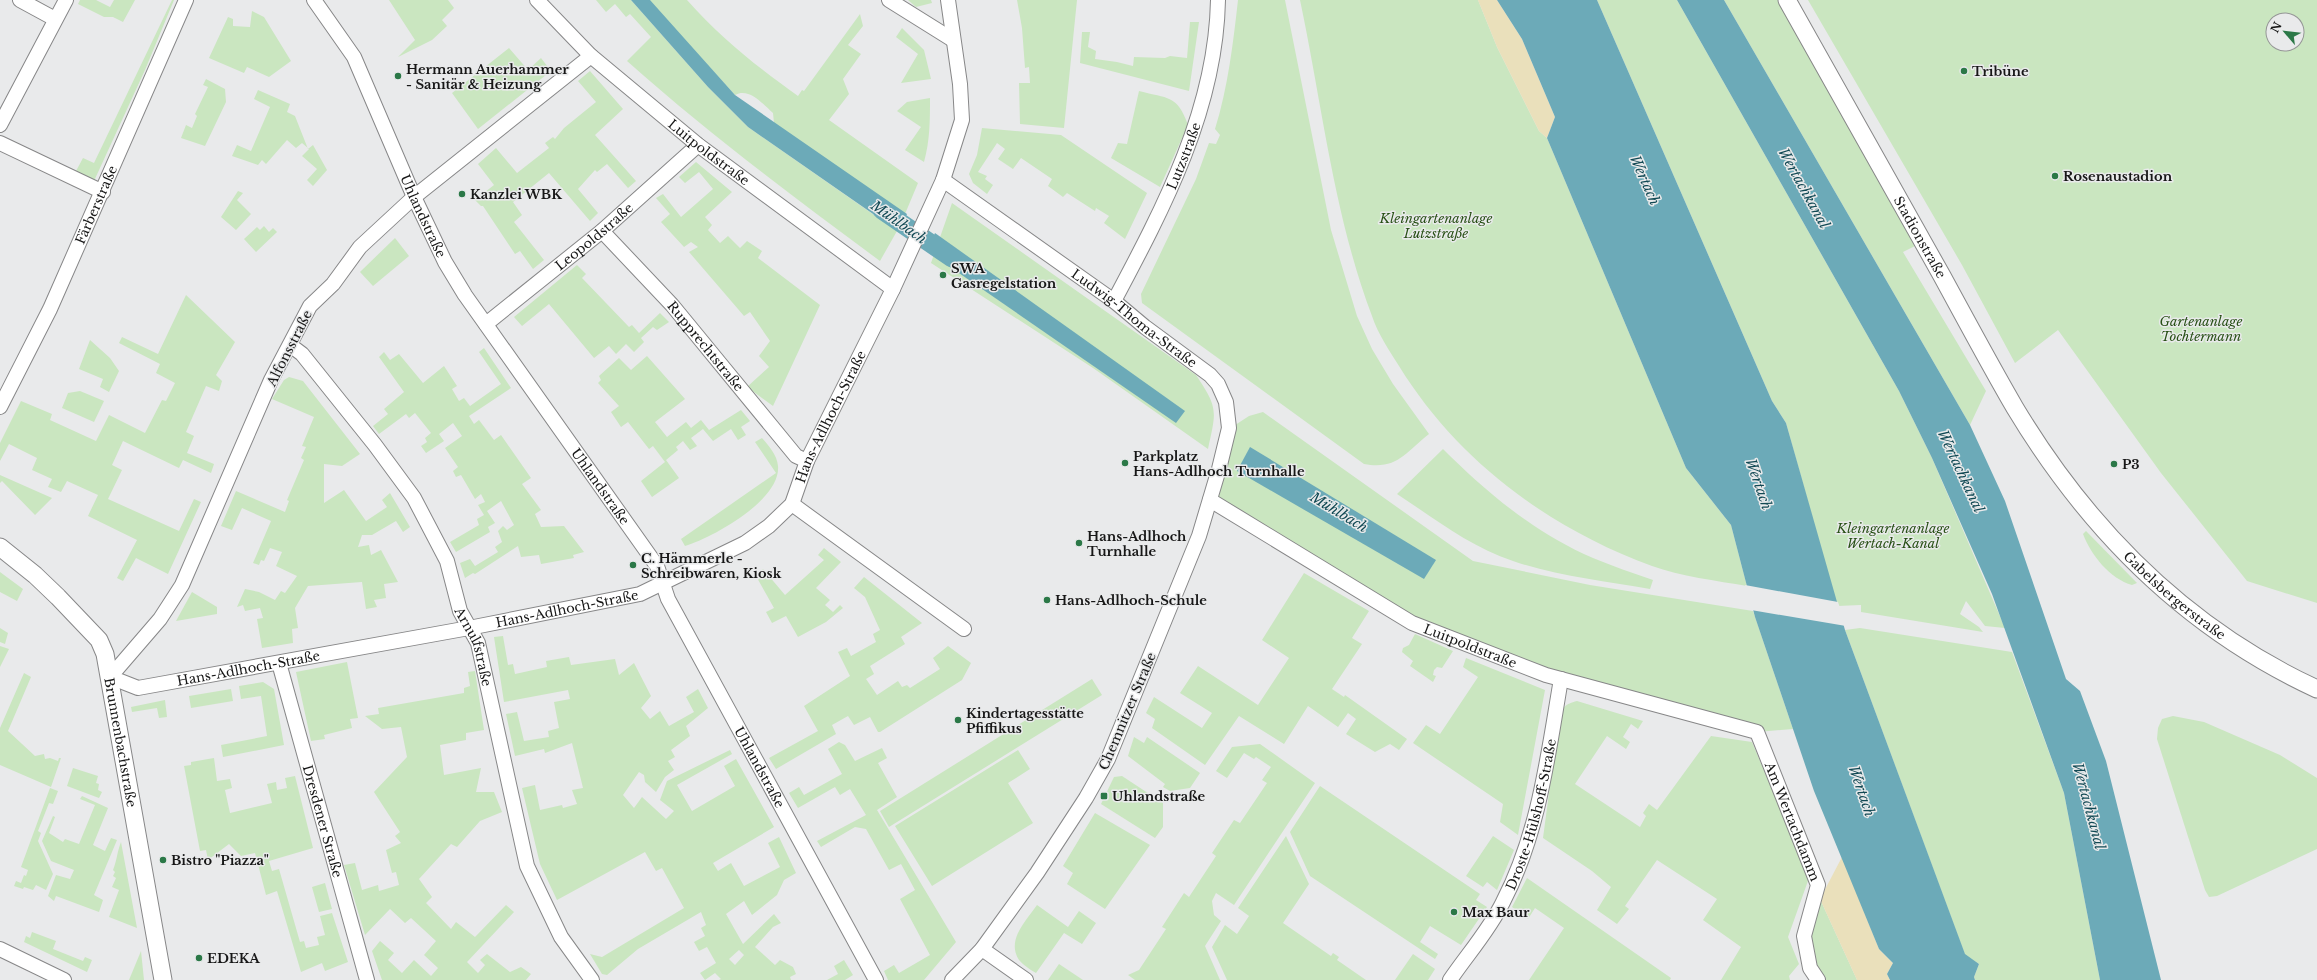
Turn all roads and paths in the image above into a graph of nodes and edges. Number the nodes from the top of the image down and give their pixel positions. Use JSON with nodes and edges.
{"nodes":[{"id":1,"x":20,"y":0,"type":"edge"},
{"id":2,"x":66,"y":0,"type":"edge"},
{"id":3,"x":186,"y":0,"type":"edge"},
{"id":4,"x":314,"y":0,"type":"edge"},
{"id":5,"x":537,"y":0,"type":"edge"},
{"id":6,"x":889,"y":0,"type":"edge"},
{"id":7,"x":948,"y":0,"type":"edge"},
{"id":8,"x":1218,"y":0,"type":"edge"},
{"id":9,"x":1787,"y":0,"type":"edge"},
{"id":10,"x":55,"y":19,"type":"junction"},
{"id":11,"x":953,"y":40,"type":"junction"},
{"id":12,"x":591,"y":56,"type":"junction"},
{"id":13,"x":0,"y":125,"type":"edge"},
{"id":14,"x":0,"y":143,"type":"edge"},
{"id":15,"x":698,"y":146,"type":"junction"},
{"id":16,"x":943,"y":180,"type":"junction"},
{"id":17,"x":103,"y":192,"type":"junction"},
{"id":18,"x":414,"y":197,"type":"junction"},
{"id":19,"x":602,"y":231,"type":"junction"},
{"id":20,"x":893,"y":289,"type":"junction"},
{"id":21,"x":1114,"y":301,"type":"junction"},
{"id":22,"x":486,"y":324,"type":"junction"},
{"id":23,"x":290,"y":345,"type":"junction"},
{"id":24,"x":4,"y":392,"type":"edge"},
{"id":25,"x":0,"y":407,"type":"edge"},
{"id":26,"x":807,"y":461,"type":"junction"},
{"id":27,"x":2058,"y":472,"type":"joint"},
{"id":28,"x":1210,"y":500,"type":"junction"},
{"id":29,"x":792,"y":504,"type":"junction"},
{"id":30,"x":0,"y":547,"type":"edge"},
{"id":31,"x":663,"y":583,"type":"junction"},
{"id":32,"x":469,"y":628,"type":"junction"},
{"id":33,"x":964,"y":628,"type":"dead end"},
{"id":34,"x":279,"y":663,"type":"junction"},
{"id":35,"x":110,"y":677,"type":"junction"},
{"id":36,"x":1561,"y":679,"type":"junction"},
{"id":37,"x":2317,"y":689,"type":"edge"},
{"id":38,"x":1757,"y":732,"type":"joint"},
{"id":39,"x":0,"y":949,"type":"edge"},
{"id":40,"x":982,"y":949,"type":"junction"},
{"id":41,"x":64,"y":980,"type":"edge"},
{"id":42,"x":164,"y":980,"type":"edge"},
{"id":43,"x":367,"y":980,"type":"edge"},
{"id":44,"x":592,"y":980,"type":"edge"},
{"id":45,"x":876,"y":980,"type":"edge"},
{"id":46,"x":952,"y":980,"type":"edge"},
{"id":47,"x":1026,"y":980,"type":"edge"},
{"id":48,"x":1450,"y":980,"type":"edge"},
{"id":49,"x":1818,"y":980,"type":"edge"}],
"edges":[{"from":1,"to":10,"type":"street"},
{"from":2,"to":10,"type":"street"},
{"from":3,"to":17,"type":"street","name":"Färberstraße"},
{"from":4,"to":18,"type":"street","name":"Uhlandstraße"},
{"from":5,"to":12,"type":"street","name":"Luitpoldstraße"},
{"from":6,"to":11,"type":"street"},
{"from":7,"to":11,"type":"street"},
{"from":8,"to":21,"type":"street","name":"Lutzstraße"},
{"from":9,"to":27,"type":"street","name":"Stadionstraße"},
{"from":10,"to":13,"type":"street"},
{"from":11,"to":16,"type":"street"},
{"from":12,"to":15,"type":"street","name":"Luitpoldstraße"},
{"from":12,"to":18,"type":"street","name":"Alfonsstraße"},
{"from":14,"to":17,"type":"street"},
{"from":15,"to":19,"type":"street","name":"Leopoldstraße"},
{"from":15,"to":20,"type":"street","name":"Luitpoldstraße"},
{"from":16,"to":20,"type":"street","name":"Hans-Adlhoch-Straße"},
{"from":16,"to":21,"type":"street","name":"Ludwig-Thoma-Straße"},
{"from":17,"to":24,"type":"street","name":"Färberstraße"},
{"from":18,"to":22,"type":"street","name":"Uhlandstraße"},
{"from":18,"to":23,"type":"street","name":"Alfonsstraße"},
{"from":19,"to":22,"type":"street","name":"Leopoldstraße"},
{"from":19,"to":26,"type":"street","name":"Rupprechtstraße"},
{"from":20,"to":26,"type":"street","name":"Hans-Adlhoch-Straße"},
{"from":21,"to":28,"type":"street","name":"Ludwig-Thoma-Straße"},
{"from":22,"to":31,"type":"street","name":"Uhlandstraße"},
{"from":23,"to":32,"type":"street","name":"Arnulfstraße"},
{"from":23,"to":35,"type":"street","name":"Alfonsstraße"},
{"from":24,"to":25,"type":"street","name":"Färberstraße"},
{"from":26,"to":29,"type":"street","name":"Hans-Adlhoch-Straße"},
{"from":27,"to":37,"type":"street","name":"Gabelsbergerstraße"},
{"from":28,"to":36,"type":"street","name":"Luitpoldstraße"},
{"from":28,"to":40,"type":"street","name":"Chemnitzer Straße"},
{"from":29,"to":31,"type":"street","name":"Hans-Adlhoch-Straße"},
{"from":29,"to":33,"type":"street"},
{"from":30,"to":35,"type":"street","name":"Brunnenbachstraße"},
{"from":31,"to":32,"type":"street","name":"Hans-Adlhoch-Straße"},
{"from":31,"to":45,"type":"street","name":"Uhlandstraße"},
{"from":32,"to":34,"type":"street","name":"Hans-Adlhoch-Straße"},
{"from":32,"to":44,"type":"street","name":"Arnulfstraße"},
{"from":34,"to":35,"type":"street","name":"Hans-Adlhoch-Straße"},
{"from":34,"to":43,"type":"street","name":"Dresdener Straße"},
{"from":35,"to":42,"type":"street","name":"Brunnenbachstraße"},
{"from":36,"to":38,"type":"street","name":"Luitpoldstraße"},
{"from":36,"to":48,"type":"street","name":"Droste-Hülshoff-Straße"},
{"from":38,"to":49,"type":"street","name":"Am Wertachdamm"},
{"from":39,"to":41,"type":"street"},
{"from":40,"to":46,"type":"street","name":"Chemnitzer Straße"},
{"from":40,"to":47,"type":"street"}]}
